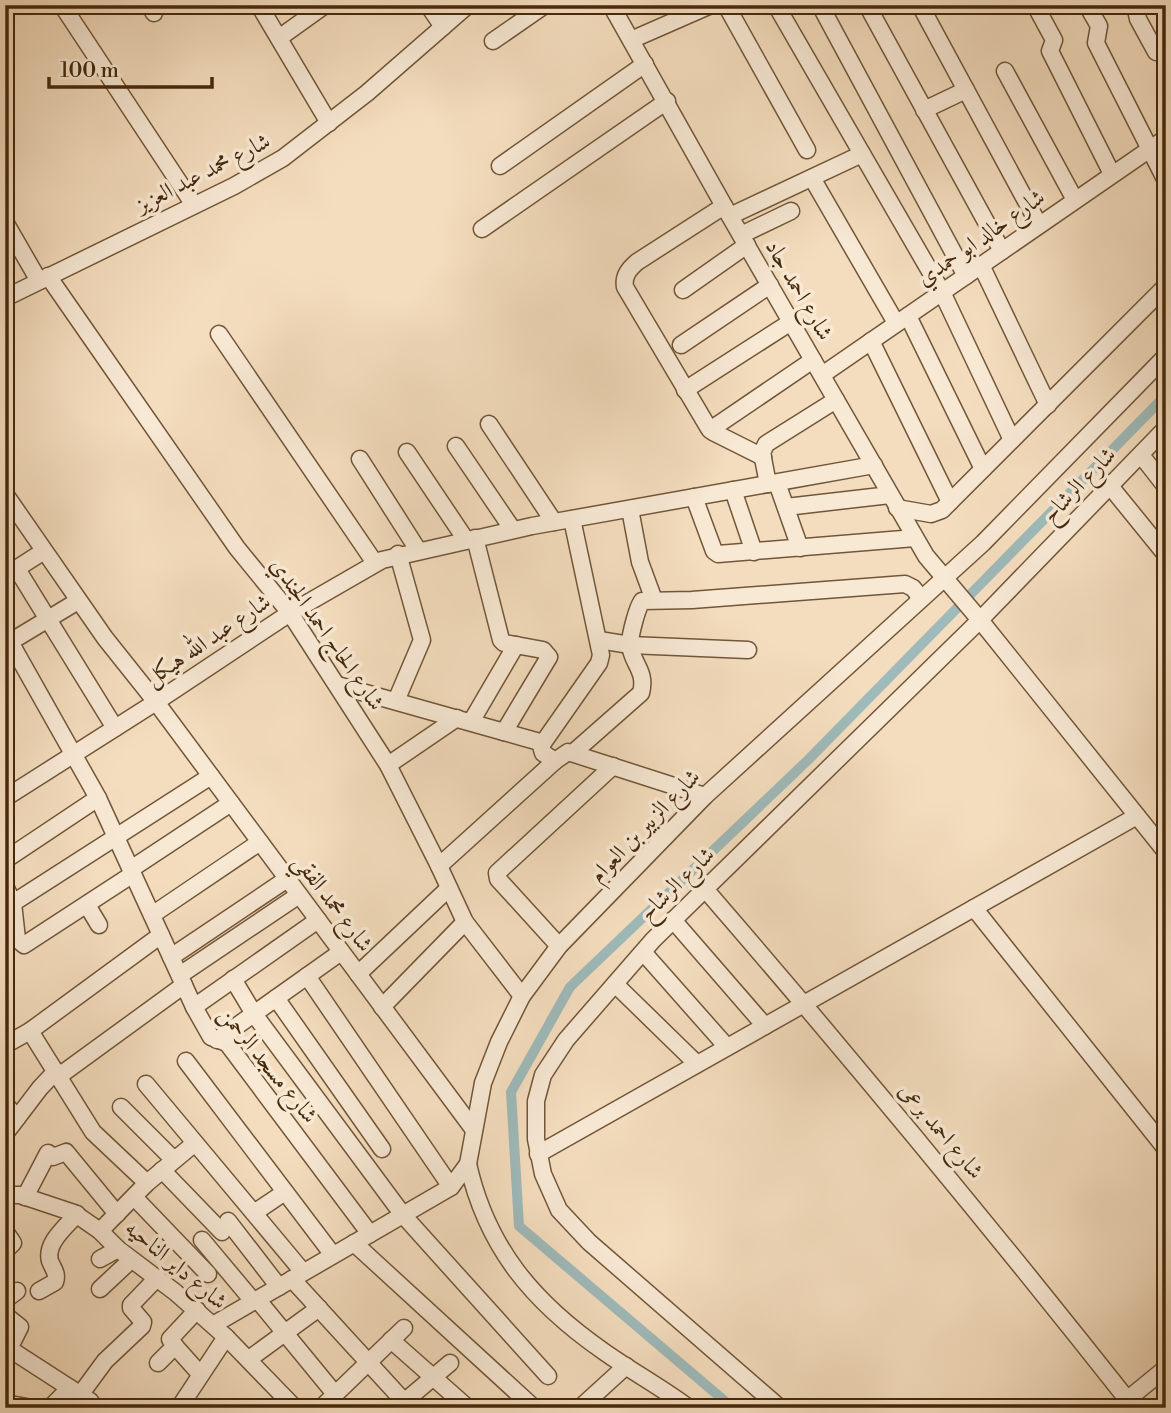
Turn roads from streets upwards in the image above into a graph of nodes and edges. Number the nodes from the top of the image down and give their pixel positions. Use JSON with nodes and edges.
{"nodes":[{"id":1,"x":62,"y":5,"type":"edge"},
{"id":2,"x":259,"y":5,"type":"edge"},
{"id":3,"x":325,"y":5,"type":"edge"},
{"id":4,"x":428,"y":5,"type":"edge"},
{"id":5,"x":468,"y":5,"type":"edge"},
{"id":6,"x":545,"y":5,"type":"edge"},
{"id":7,"x":611,"y":5,"type":"edge"},
{"id":8,"x":711,"y":5,"type":"edge"},
{"id":9,"x":726,"y":5,"type":"edge"},
{"id":10,"x":776,"y":5,"type":"edge"},
{"id":11,"x":820,"y":5,"type":"edge"},
{"id":12,"x":867,"y":5,"type":"edge"},
{"id":13,"x":920,"y":5,"type":"edge"},
{"id":14,"x":1035,"y":5,"type":"edge"},
{"id":15,"x":1087,"y":5,"type":"edge"},
{"id":16,"x":1135,"y":5,"type":"edge"},
{"id":17,"x":443,"y":27,"type":"junction"},
{"id":18,"x":279,"y":38,"type":"junction"},
{"id":19,"x":631,"y":40,"type":"junction"},
{"id":20,"x":493,"y":41,"type":"dead end"},
{"id":21,"x":1156,"y":52,"type":"dead end"},
{"id":22,"x":645,"y":64,"type":"junction"},
{"id":23,"x":1005,"y":71,"type":"dead end"},
{"id":24,"x":966,"y":90,"type":"junction"},
{"id":25,"x":667,"y":101,"type":"junction"},
{"id":26,"x":925,"y":110,"type":"junction"},
{"id":27,"x":329,"y":122,"type":"junction"},
{"id":28,"x":1166,"y":138,"type":"edge"},
{"id":29,"x":1148,"y":149,"type":"junction"},
{"id":30,"x":807,"y":150,"type":"dead end"},
{"id":31,"x":862,"y":154,"type":"junction"},
{"id":32,"x":500,"y":166,"type":"dead end"},
{"id":33,"x":1112,"y":174,"type":"junction"},
{"id":34,"x":812,"y":178,"type":"junction"},
{"id":35,"x":1166,"y":181,"type":"edge"},
{"id":36,"x":1076,"y":200,"type":"junction"},
{"id":37,"x":194,"y":205,"type":"junction"},
{"id":38,"x":727,"y":211,"type":"junction"},
{"id":39,"x":791,"y":211,"type":"dead end"},
{"id":40,"x":5,"y":222,"type":"edge"},
{"id":41,"x":1039,"y":225,"type":"junction"},
{"id":42,"x":482,"y":229,"type":"dead end"},
{"id":43,"x":744,"y":240,"type":"junction"},
{"id":44,"x":1002,"y":251,"type":"junction"},
{"id":45,"x":981,"y":265,"type":"junction"},
{"id":46,"x":966,"y":276,"type":"junction"},
{"id":47,"x":44,"y":278,"type":"junction"},
{"id":48,"x":770,"y":285,"type":"junction"},
{"id":49,"x":1166,"y":286,"type":"edge"},
{"id":50,"x":682,"y":290,"type":"dead end"},
{"id":51,"x":942,"y":292,"type":"junction"},
{"id":52,"x":5,"y":298,"type":"edge"},
{"id":53,"x":902,"y":319,"type":"junction"},
{"id":54,"x":791,"y":323,"type":"junction"},
{"id":55,"x":219,"y":334,"type":"dead end"},
{"id":56,"x":871,"y":341,"type":"junction"},
{"id":57,"x":681,"y":345,"type":"dead end"},
{"id":58,"x":1166,"y":356,"type":"edge"},
{"id":59,"x":818,"y":368,"type":"junction"},
{"id":60,"x":685,"y":390,"type":"junction"},
{"id":61,"x":836,"y":400,"type":"junction"},
{"id":62,"x":1048,"y":405,"type":"junction"},
{"id":63,"x":488,"y":424,"type":"dead end"},
{"id":64,"x":1166,"y":428,"type":"edge"},
{"id":65,"x":710,"y":430,"type":"junction"},
{"id":66,"x":1012,"y":440,"type":"junction"},
{"id":67,"x":456,"y":446,"type":"dead end"},
{"id":68,"x":407,"y":452,"type":"dead end"},
{"id":69,"x":1141,"y":455,"type":"junction"},
{"id":70,"x":763,"y":457,"type":"junction"},
{"id":71,"x":360,"y":459,"type":"dead end"},
{"id":72,"x":874,"y":465,"type":"junction"},
{"id":73,"x":983,"y":469,"type":"junction"},
{"id":74,"x":773,"y":483,"type":"junction"},
{"id":75,"x":1110,"y":486,"type":"junction"},
{"id":76,"x":1166,"y":486,"type":"edge"},
{"id":77,"x":733,"y":491,"type":"junction"},
{"id":78,"x":5,"y":494,"type":"edge"},
{"id":79,"x":694,"y":498,"type":"junction"},
{"id":80,"x":894,"y":502,"type":"junction"},
{"id":81,"x":950,"y":502,"type":"junction"},
{"id":82,"x":786,"y":507,"type":"junction"},
{"id":83,"x":630,"y":509,"type":"junction"},
{"id":84,"x":572,"y":519,"type":"junction"},
{"id":85,"x":554,"y":522,"type":"junction"},
{"id":86,"x":513,"y":530,"type":"junction"},
{"id":87,"x":915,"y":538,"type":"junction"},
{"id":88,"x":470,"y":539,"type":"junction"},
{"id":89,"x":800,"y":548,"type":"junction"},
{"id":90,"x":418,"y":550,"type":"junction"},
{"id":91,"x":44,"y":551,"type":"junction"},
{"id":92,"x":754,"y":552,"type":"junction"},
{"id":93,"x":398,"y":554,"type":"junction"},
{"id":94,"x":1166,"y":555,"type":"edge"},
{"id":95,"x":375,"y":563,"type":"junction"},
{"id":96,"x":11,"y":573,"type":"edge"},
{"id":97,"x":943,"y":579,"type":"junction"},
{"id":98,"x":921,"y":598,"type":"junction"},
{"id":99,"x":654,"y":600,"type":"junction"},
{"id":100,"x":78,"y":601,"type":"junction"},
{"id":101,"x":290,"y":613,"type":"junction"},
{"id":102,"x":975,"y":613,"type":"junction"},
{"id":103,"x":47,"y":620,"type":"junction"},
{"id":104,"x":7,"y":640,"type":"edge"},
{"id":105,"x":599,"y":640,"type":"junction"},
{"id":106,"x":516,"y":645,"type":"junction"},
{"id":107,"x":630,"y":645,"type":"junction"},
{"id":108,"x":748,"y":650,"type":"dead end"},
{"id":109,"x":337,"y":685,"type":"junction"},
{"id":110,"x":396,"y":701,"type":"junction"},
{"id":111,"x":156,"y":702,"type":"junction"},
{"id":112,"x":464,"y":720,"type":"junction"},
{"id":113,"x":115,"y":728,"type":"junction"},
{"id":114,"x":504,"y":732,"type":"junction"},
{"id":115,"x":542,"y":743,"type":"junction"},
{"id":116,"x":574,"y":752,"type":"junction"},
{"id":117,"x":75,"y":754,"type":"junction"},
{"id":118,"x":555,"y":761,"type":"junction"},
{"id":119,"x":388,"y":765,"type":"junction"},
{"id":120,"x":613,"y":766,"type":"junction"},
{"id":121,"x":211,"y":776,"type":"junction"},
{"id":122,"x":705,"y":796,"type":"junction"},
{"id":123,"x":5,"y":798,"type":"edge"},
{"id":124,"x":98,"y":798,"type":"junction"},
{"id":125,"x":231,"y":803,"type":"junction"},
{"id":126,"x":1137,"y":817,"type":"junction"},
{"id":127,"x":116,"y":837,"type":"junction"},
{"id":128,"x":260,"y":842,"type":"junction"},
{"id":129,"x":1163,"y":842,"type":"edge"},
{"id":130,"x":5,"y":860,"type":"edge"},
{"id":131,"x":439,"y":866,"type":"junction"},
{"id":132,"x":132,"y":871,"type":"junction"},
{"id":133,"x":287,"y":879,"type":"junction"},
{"id":134,"x":5,"y":886,"type":"edge"},
{"id":135,"x":449,"y":888,"type":"junction"},
{"id":136,"x":705,"y":890,"type":"junction"},
{"id":137,"x":299,"y":895,"type":"junction"},
{"id":138,"x":13,"y":903,"type":"junction"},
{"id":139,"x":88,"y":905,"type":"junction"},
{"id":140,"x":974,"y":908,"type":"junction"},
{"id":141,"x":152,"y":915,"type":"junction"},
{"id":142,"x":318,"y":920,"type":"junction"},
{"id":143,"x":673,"y":920,"type":"junction"},
{"id":144,"x":465,"y":922,"type":"junction"},
{"id":145,"x":99,"y":925,"type":"dead end"},
{"id":146,"x":161,"y":935,"type":"junction"},
{"id":147,"x":559,"y":946,"type":"junction"},
{"id":148,"x":341,"y":952,"type":"junction"},
{"id":149,"x":643,"y":952,"type":"junction"},
{"id":150,"x":171,"y":957,"type":"junction"},
{"id":151,"x":358,"y":974,"type":"junction"},
{"id":152,"x":307,"y":976,"type":"junction"},
{"id":153,"x":233,"y":979,"type":"junction"},
{"id":154,"x":182,"y":980,"type":"junction"},
{"id":155,"x":615,"y":984,"type":"junction"},
{"id":156,"x":522,"y":996,"type":"junction"},
{"id":157,"x":275,"y":998,"type":"junction"},
{"id":158,"x":804,"y":1004,"type":"junction"},
{"id":159,"x":194,"y":1007,"type":"junction"},
{"id":160,"x":382,"y":1007,"type":"junction"},
{"id":161,"x":254,"y":1014,"type":"junction"},
{"id":162,"x":765,"y":1026,"type":"junction"},
{"id":163,"x":30,"y":1031,"type":"junction"},
{"id":164,"x":217,"y":1040,"type":"junction"},
{"id":165,"x":5,"y":1045,"type":"edge"},
{"id":166,"x":727,"y":1047,"type":"junction"},
{"id":167,"x":186,"y":1060,"type":"dead end"},
{"id":168,"x":697,"y":1064,"type":"junction"},
{"id":169,"x":57,"y":1074,"type":"junction"},
{"id":170,"x":146,"y":1084,"type":"dead end"},
{"id":171,"x":5,"y":1104,"type":"edge"},
{"id":172,"x":121,"y":1107,"type":"dead end"},
{"id":173,"x":17,"y":1118,"type":"junction"},
{"id":174,"x":474,"y":1130,"type":"junction"},
{"id":175,"x":5,"y":1134,"type":"edge"},
{"id":176,"x":195,"y":1143,"type":"junction"},
{"id":177,"x":382,"y":1149,"type":"dead end"},
{"id":178,"x":1166,"y":1149,"type":"edge"},
{"id":179,"x":538,"y":1154,"type":"junction"},
{"id":180,"x":468,"y":1164,"type":"junction"},
{"id":181,"x":168,"y":1165,"type":"junction"},
{"id":182,"x":147,"y":1183,"type":"junction"},
{"id":183,"x":451,"y":1187,"type":"junction"},
{"id":184,"x":285,"y":1192,"type":"junction"},
{"id":185,"x":25,"y":1197,"type":"junction"},
{"id":186,"x":134,"y":1197,"type":"junction"},
{"id":187,"x":5,"y":1198,"type":"edge"},
{"id":188,"x":254,"y":1213,"type":"junction"},
{"id":189,"x":77,"y":1214,"type":"junction"},
{"id":190,"x":117,"y":1214,"type":"junction"},
{"id":191,"x":402,"y":1215,"type":"junction"},
{"id":192,"x":5,"y":1231,"type":"edge"},
{"id":193,"x":100,"y":1231,"type":"junction"},
{"id":194,"x":370,"y":1234,"type":"junction"},
{"id":195,"x":202,"y":1240,"type":"dead end"},
{"id":196,"x":354,"y":1243,"type":"junction"},
{"id":197,"x":118,"y":1249,"type":"junction"},
{"id":198,"x":5,"y":1251,"type":"edge"},
{"id":199,"x":333,"y":1255,"type":"junction"},
{"id":200,"x":100,"y":1259,"type":"dead end"},
{"id":201,"x":131,"y":1260,"type":"junction"},
{"id":202,"x":208,"y":1273,"type":"dead end"},
{"id":203,"x":157,"y":1278,"type":"junction"},
{"id":204,"x":291,"y":1279,"type":"junction"},
{"id":205,"x":100,"y":1289,"type":"dead end"},
{"id":206,"x":38,"y":1290,"type":"dead end"},
{"id":207,"x":255,"y":1300,"type":"junction"},
{"id":208,"x":319,"y":1308,"type":"junction"},
{"id":209,"x":197,"y":1311,"type":"junction"},
{"id":210,"x":5,"y":1314,"type":"edge"},
{"id":211,"x":213,"y":1325,"type":"junction"},
{"id":212,"x":404,"y":1328,"type":"dead end"},
{"id":213,"x":285,"y":1333,"type":"junction"},
{"id":214,"x":226,"y":1337,"type":"junction"},
{"id":215,"x":391,"y":1340,"type":"junction"},
{"id":216,"x":175,"y":1346,"type":"junction"},
{"id":217,"x":7,"y":1348,"type":"edge"},
{"id":218,"x":249,"y":1359,"type":"junction"},
{"id":219,"x":367,"y":1361,"type":"junction"},
{"id":220,"x":158,"y":1363,"type":"dead end"},
{"id":221,"x":450,"y":1363,"type":"dead end"},
{"id":222,"x":626,"y":1366,"type":"junction"},
{"id":223,"x":1166,"y":1368,"type":"edge"},
{"id":224,"x":200,"y":1374,"type":"junction"},
{"id":225,"x":548,"y":1376,"type":"dead end"},
{"id":226,"x":433,"y":1377,"type":"junction"},
{"id":227,"x":474,"y":1390,"type":"dead end"},
{"id":228,"x":75,"y":1391,"type":"junction"},
{"id":229,"x":335,"y":1394,"type":"junction"},
{"id":230,"x":5,"y":1403,"type":"edge"},
{"id":231,"x":1131,"y":1404,"type":"edge"},
{"id":232,"x":460,"y":1405,"type":"edge"},
{"id":233,"x":404,"y":1406,"type":"edge"},
{"id":234,"x":294,"y":1407,"type":"edge"},
{"id":235,"x":32,"y":1408,"type":"edge"},
{"id":236,"x":50,"y":1408,"type":"edge"},
{"id":237,"x":95,"y":1408,"type":"edge"},
{"id":238,"x":179,"y":1408,"type":"edge"},
{"id":239,"x":321,"y":1408,"type":"edge"},
{"id":240,"x":534,"y":1408,"type":"edge"},
{"id":241,"x":580,"y":1408,"type":"edge"},
{"id":242,"x":689,"y":1408,"type":"edge"},
{"id":243,"x":780,"y":1408,"type":"edge"}],
"edges":[{"from":1,"to":37,"type":"street"},
{"from":2,"to":18,"type":"street"},
{"from":3,"to":18,"type":"street"},
{"from":4,"to":17,"type":"street"},
{"from":5,"to":17,"type":"street","name":"شارع محمد عبد العزيز"},
{"from":6,"to":20,"type":"street"},
{"from":7,"to":19,"type":"street","name":"شارع احمد جاد"},
{"from":8,"to":19,"type":"street"},
{"from":9,"to":30,"type":"street"},
{"from":10,"to":31,"type":"street"},
{"from":11,"to":46,"type":"street"},
{"from":12,"to":26,"type":"street"},
{"from":13,"to":24,"type":"street"},
{"from":14,"to":33,"type":"street"},
{"from":15,"to":29,"type":"street"},
{"from":16,"to":21,"type":"street"},
{"from":17,"to":27,"type":"street","name":"شارع محمد عبد العزيز"},
{"from":18,"to":27,"type":"street"},
{"from":19,"to":22,"type":"street","name":"شارع احمد جاد"},
{"from":22,"to":25,"type":"street","name":"شارع احمد جاد"},
{"from":22,"to":32,"type":"street"},
{"from":23,"to":36,"type":"street"},
{"from":24,"to":26,"type":"street"},
{"from":24,"to":41,"type":"street"},
{"from":25,"to":38,"type":"street","name":"شارع احمد جاد"},
{"from":25,"to":42,"type":"street"},
{"from":26,"to":44,"type":"street"},
{"from":27,"to":37,"type":"street","name":"شارع محمد عبد العزيز"},
{"from":28,"to":29,"type":"street","name":"شارع خالد ابو حمدي"},
{"from":29,"to":33,"type":"street","name":"شارع خالد ابو حمدي"},
{"from":29,"to":35,"type":"street"},
{"from":31,"to":34,"type":"street"},
{"from":31,"to":51,"type":"street"},
{"from":33,"to":36,"type":"street","name":"شارع خالد ابو حمدي"},
{"from":34,"to":38,"type":"street"},
{"from":34,"to":53,"type":"street"},
{"from":36,"to":41,"type":"street","name":"شارع خالد ابو حمدي"},
{"from":37,"to":47,"type":"street","name":"شارع محمد عبد العزيز"},
{"from":38,"to":43,"type":"street","name":"شارع احمد جاد"},
{"from":38,"to":60,"type":"street"},
{"from":39,"to":43,"type":"street"},
{"from":40,"to":47,"type":"street","name":"شارع الحاج احمد الجندي"},
{"from":41,"to":44,"type":"street","name":"شارع خالد ابو حمدي"},
{"from":43,"to":48,"type":"street","name":"شارع احمد جاد"},
{"from":43,"to":50,"type":"street"},
{"from":44,"to":45,"type":"street","name":"شارع خالد ابو حمدي"},
{"from":45,"to":46,"type":"street","name":"شارع خالد ابو حمدي"},
{"from":45,"to":62,"type":"street"},
{"from":46,"to":51,"type":"street","name":"شارع خالد ابو حمدي"},
{"from":47,"to":52,"type":"street","name":"شارع محمد عبد العزيز"},
{"from":47,"to":101,"type":"street","name":"شارع الحاج احمد الجندي"},
{"from":48,"to":54,"type":"street","name":"شارع احمد جاد"},
{"from":48,"to":57,"type":"street"},
{"from":49,"to":62,"type":"street"},
{"from":51,"to":53,"type":"street","name":"شارع خالد ابو حمدي"},
{"from":51,"to":66,"type":"street"},
{"from":53,"to":56,"type":"street","name":"شارع خالد ابو حمدي"},
{"from":53,"to":73,"type":"street"},
{"from":54,"to":59,"type":"street","name":"شارع احمد جاد"},
{"from":54,"to":60,"type":"street"},
{"from":55,"to":95,"type":"street"},
{"from":56,"to":59,"type":"street","name":"شارع خالد ابو حمدي"},
{"from":56,"to":81,"type":"street"},
{"from":58,"to":97,"type":"street","name":"شارع الزبير بن العوام"},
{"from":59,"to":61,"type":"street","name":"شارع احمد جاد"},
{"from":59,"to":65,"type":"street","name":"شارع خالد ابو حمدي"},
{"from":60,"to":65,"type":"street"},
{"from":61,"to":70,"type":"street"},
{"from":61,"to":72,"type":"street","name":"شارع احمد جاد"},
{"from":62,"to":66,"type":"street"},
{"from":63,"to":85,"type":"street"},
{"from":64,"to":69,"type":"street","name":"شارع الرشاح"},
{"from":65,"to":70,"type":"street"},
{"from":66,"to":73,"type":"street"},
{"from":67,"to":86,"type":"street"},
{"from":68,"to":88,"type":"street"},
{"from":69,"to":75,"type":"street","name":"شارع الرشاح"},
{"from":69,"to":76,"type":"street"},
{"from":70,"to":74,"type":"street"},
{"from":71,"to":90,"type":"street"},
{"from":72,"to":74,"type":"street","name":"شارع عبد الله هيكل"},
{"from":72,"to":80,"type":"street","name":"شارع احمد جاد"},
{"from":73,"to":81,"type":"street"},
{"from":74,"to":77,"type":"street","name":"شارع عبد الله هيكل"},
{"from":74,"to":82,"type":"street"},
{"from":75,"to":94,"type":"street"},
{"from":75,"to":102,"type":"street","name":"شارع الرشاح"},
{"from":77,"to":79,"type":"street","name":"شارع عبد الله هيكل"},
{"from":77,"to":92,"type":"street"},
{"from":78,"to":91,"type":"street","name":"شارع محمد الفقي"},
{"from":79,"to":83,"type":"street","name":"شارع عبد الله هيكل"},
{"from":79,"to":92,"type":"street"},
{"from":80,"to":81,"type":"street"},
{"from":80,"to":82,"type":"street"},
{"from":80,"to":87,"type":"street","name":"شارع احمد جاد"},
{"from":82,"to":89,"type":"street"},
{"from":83,"to":84,"type":"street","name":"شارع عبد الله هيكل"},
{"from":83,"to":99,"type":"street"},
{"from":84,"to":85,"type":"street","name":"شارع عبد الله هيكل"},
{"from":84,"to":105,"type":"street"},
{"from":85,"to":86,"type":"street","name":"شارع عبد الله هيكل"},
{"from":86,"to":88,"type":"street","name":"شارع عبد الله هيكل"},
{"from":87,"to":89,"type":"street"},
{"from":87,"to":97,"type":"street","name":"شارع احمد جاد"},
{"from":88,"to":90,"type":"street","name":"شارع عبد الله هيكل"},
{"from":88,"to":106,"type":"street"},
{"from":89,"to":92,"type":"street"},
{"from":90,"to":93,"type":"street","name":"شارع عبد الله هيكل"},
{"from":91,"to":96,"type":"street"},
{"from":91,"to":100,"type":"street","name":"شارع محمد الفقي"},
{"from":93,"to":95,"type":"street","name":"شارع عبد الله هيكل"},
{"from":93,"to":110,"type":"street"},
{"from":95,"to":101,"type":"street","name":"شارع عبد الله هيكل"},
{"from":96,"to":103,"type":"street"},
{"from":97,"to":98,"type":"street","name":"شارع الزبير بن العوام"},
{"from":97,"to":102,"type":"street","name":"شارع احمد جاد"},
{"from":98,"to":99,"type":"street"},
{"from":98,"to":122,"type":"street","name":"شارع الزبير بن العوام"},
{"from":99,"to":107,"type":"street"},
{"from":100,"to":103,"type":"street"},
{"from":100,"to":111,"type":"street","name":"شارع محمد الفقي"},
{"from":101,"to":109,"type":"street","name":"شارع الحاج احمد الجندي"},
{"from":101,"to":111,"type":"street","name":"شارع عبد الله هيكل"},
{"from":102,"to":126,"type":"street","name":"شارع احمد جاد"},
{"from":102,"to":136,"type":"street","name":"شارع الرشاح"},
{"from":103,"to":104,"type":"street"},
{"from":103,"to":113,"type":"street"},
{"from":104,"to":117,"type":"street","name":"شارع مسجد الرحمن"},
{"from":105,"to":107,"type":"street"},
{"from":105,"to":115,"type":"street"},
{"from":106,"to":112,"type":"street"},
{"from":106,"to":114,"type":"street"},
{"from":107,"to":108,"type":"street"},
{"from":107,"to":116,"type":"street"},
{"from":109,"to":110,"type":"street"},
{"from":109,"to":119,"type":"street","name":"شارع الحاج احمد الجندي"},
{"from":110,"to":112,"type":"street"},
{"from":111,"to":113,"type":"street","name":"شارع عبد الله هيكل"},
{"from":111,"to":121,"type":"street","name":"شارع محمد الفقي"},
{"from":112,"to":114,"type":"street"},
{"from":112,"to":119,"type":"street"},
{"from":113,"to":117,"type":"street","name":"شارع عبد الله هيكل"},
{"from":114,"to":115,"type":"street"},
{"from":115,"to":118,"type":"street"},
{"from":116,"to":118,"type":"street"},
{"from":116,"to":120,"type":"street"},
{"from":117,"to":123,"type":"street","name":"شارع عبد الله هيكل"},
{"from":117,"to":124,"type":"street","name":"شارع مسجد الرحمن"},
{"from":118,"to":131,"type":"street"},
{"from":119,"to":131,"type":"street","name":"شارع الحاج احمد الجندي"},
{"from":120,"to":122,"type":"street"},
{"from":120,"to":147,"type":"street"},
{"from":121,"to":125,"type":"street","name":"شارع محمد الفقي"},
{"from":121,"to":127,"type":"street"},
{"from":122,"to":147,"type":"street","name":"شارع الزبير بن العوام"},
{"from":124,"to":127,"type":"street","name":"شارع مسجد الرحمن"},
{"from":124,"to":130,"type":"street"},
{"from":125,"to":128,"type":"street","name":"شارع محمد الفقي"},
{"from":125,"to":132,"type":"street"},
{"from":126,"to":129,"type":"street","name":"شارع احمد جاد"},
{"from":126,"to":140,"type":"street"},
{"from":127,"to":132,"type":"street","name":"شارع مسجد الرحمن"},
{"from":127,"to":138,"type":"street"},
{"from":128,"to":133,"type":"street","name":"شارع محمد الفقي"},
{"from":128,"to":141,"type":"street"},
{"from":131,"to":135,"type":"street","name":"شارع الحاج احمد الجندي"},
{"from":132,"to":139,"type":"street"},
{"from":132,"to":141,"type":"street","name":"شارع مسجد الرحمن"},
{"from":133,"to":137,"type":"street","name":"شارع محمد الفقي"},
{"from":133,"to":150,"type":"street"},
{"from":134,"to":138,"type":"street"},
{"from":135,"to":144,"type":"street","name":"شارع الحاج احمد الجندي"},
{"from":135,"to":151,"type":"street"},
{"from":136,"to":143,"type":"street","name":"شارع الرشاح"},
{"from":136,"to":158,"type":"street","name":"شارع احمد برعى"},
{"from":137,"to":142,"type":"street","name":"شارع محمد الفقي"},
{"from":137,"to":154,"type":"street"},
{"from":138,"to":139,"type":"street"},
{"from":139,"to":145,"type":"street"},
{"from":140,"to":158,"type":"street"},
{"from":140,"to":178,"type":"street"},
{"from":141,"to":146,"type":"street","name":"شارع مسجد الرحمن"},
{"from":142,"to":148,"type":"street","name":"شارع محمد الفقي"},
{"from":142,"to":153,"type":"street"},
{"from":143,"to":149,"type":"street","name":"شارع الرشاح"},
{"from":143,"to":162,"type":"street"},
{"from":144,"to":156,"type":"street","name":"شارع الحاج احمد الجندي"},
{"from":144,"to":160,"type":"street"},
{"from":146,"to":150,"type":"street","name":"شارع مسجد الرحمن"},
{"from":146,"to":163,"type":"street"},
{"from":147,"to":156,"type":"street","name":"شارع الزبير بن العوام"},
{"from":148,"to":151,"type":"street","name":"شارع محمد الفقي"},
{"from":148,"to":152,"type":"street"},
{"from":149,"to":155,"type":"street","name":"شارع الرشاح"},
{"from":149,"to":166,"type":"street"},
{"from":150,"to":154,"type":"street","name":"شارع مسجد الرحمن"},
{"from":151,"to":160,"type":"street","name":"شارع محمد الفقي"},
{"from":152,"to":157,"type":"street"},
{"from":152,"to":183,"type":"street"},
{"from":153,"to":159,"type":"street"},
{"from":153,"to":161,"type":"street"},
{"from":154,"to":159,"type":"street","name":"شارع مسجد الرحمن"},
{"from":154,"to":169,"type":"street"},
{"from":155,"to":168,"type":"street"},
{"from":155,"to":179,"type":"street","name":"شارع الرشاح"},
{"from":156,"to":174,"type":"street","name":"شارع الزبير بن العوام"},
{"from":157,"to":161,"type":"street"},
{"from":157,"to":177,"type":"street"},
{"from":158,"to":162,"type":"street"},
{"from":158,"to":231,"type":"street","name":"شارع احمد برعى"},
{"from":159,"to":164,"type":"street","name":"شارع مسجد الرحمن"},
{"from":160,"to":174,"type":"street","name":"شارع محمد الفقي"},
{"from":161,"to":164,"type":"street"},
{"from":161,"to":191,"type":"street"},
{"from":162,"to":166,"type":"street"},
{"from":163,"to":165,"type":"street"},
{"from":163,"to":169,"type":"street"},
{"from":164,"to":194,"type":"street","name":"شارع مسجد الرحمن"},
{"from":166,"to":168,"type":"street"},
{"from":167,"to":184,"type":"street"},
{"from":168,"to":179,"type":"street"},
{"from":169,"to":173,"type":"street"},
{"from":169,"to":182,"type":"street"},
{"from":170,"to":176,"type":"street"},
{"from":171,"to":173,"type":"street"},
{"from":172,"to":181,"type":"street"},
{"from":173,"to":175,"type":"street"},
{"from":174,"to":180,"type":"street","name":"شارع الزبير بن العوام"},
{"from":176,"to":181,"type":"street"},
{"from":176,"to":188,"type":"street"},
{"from":179,"to":243,"type":"street","name":"شارع الرشاح"},
{"from":180,"to":183,"type":"street"},
{"from":180,"to":222,"type":"street"},
{"from":181,"to":182,"type":"street"},
{"from":181,"to":204,"type":"street"},
{"from":182,"to":186,"type":"street"},
{"from":183,"to":191,"type":"street"},
{"from":184,"to":188,"type":"street"},
{"from":184,"to":199,"type":"street"},
{"from":185,"to":187,"type":"street","name":"شارع داير الناحيه"},
{"from":185,"to":189,"type":"street","name":"شارع داير الناحيه"},
{"from":185,"to":190,"type":"street"},
{"from":186,"to":190,"type":"street"},
{"from":186,"to":202,"type":"street"},
{"from":188,"to":204,"type":"street"},
{"from":189,"to":193,"type":"street","name":"شارع داير الناحيه"},
{"from":189,"to":206,"type":"street"},
{"from":190,"to":193,"type":"street"},
{"from":191,"to":194,"type":"street"},
{"from":191,"to":225,"type":"street"},
{"from":192,"to":198,"type":"street"},
{"from":193,"to":197,"type":"street","name":"شارع داير الناحيه"},
{"from":194,"to":196,"type":"street"},
{"from":195,"to":207,"type":"street"},
{"from":196,"to":199,"type":"street"},
{"from":196,"to":240,"type":"street"},
{"from":197,"to":200,"type":"street"},
{"from":197,"to":201,"type":"street","name":"شارع داير الناحيه"},
{"from":199,"to":204,"type":"street"},
{"from":201,"to":203,"type":"street","name":"شارع داير الناحيه"},
{"from":201,"to":205,"type":"street"},
{"from":203,"to":209,"type":"street","name":"شارع داير الناحيه"},
{"from":203,"to":228,"type":"street"},
{"from":204,"to":207,"type":"street"},
{"from":204,"to":208,"type":"street"},
{"from":207,"to":211,"type":"street"},
{"from":207,"to":213,"type":"street"},
{"from":208,"to":213,"type":"street"},
{"from":208,"to":219,"type":"street"},
{"from":209,"to":211,"type":"street","name":"شارع داير الناحيه"},
{"from":209,"to":216,"type":"street"},
{"from":210,"to":217,"type":"street"},
{"from":211,"to":214,"type":"street","name":"شارع داير الناحيه"},
{"from":212,"to":215,"type":"street"},
{"from":213,"to":218,"type":"street"},
{"from":213,"to":229,"type":"street"},
{"from":214,"to":218,"type":"street","name":"شارع داير الناحيه"},
{"from":214,"to":224,"type":"street"},
{"from":215,"to":219,"type":"street"},
{"from":215,"to":226,"type":"street"},
{"from":216,"to":220,"type":"street"},
{"from":216,"to":224,"type":"street"},
{"from":217,"to":228,"type":"street"},
{"from":218,"to":234,"type":"street","name":"شارع داير الناحيه"},
{"from":219,"to":229,"type":"street"},
{"from":219,"to":233,"type":"street"},
{"from":221,"to":226,"type":"street"},
{"from":222,"to":241,"type":"street"},
{"from":222,"to":242,"type":"street"},
{"from":223,"to":231,"type":"street"},
{"from":224,"to":238,"type":"street"},
{"from":226,"to":232,"type":"street"},
{"from":226,"to":233,"type":"street"},
{"from":227,"to":232,"type":"street"},
{"from":228,"to":236,"type":"street"},
{"from":228,"to":237,"type":"street"},
{"from":229,"to":239,"type":"street"},
{"from":230,"to":235,"type":"street"}]}
